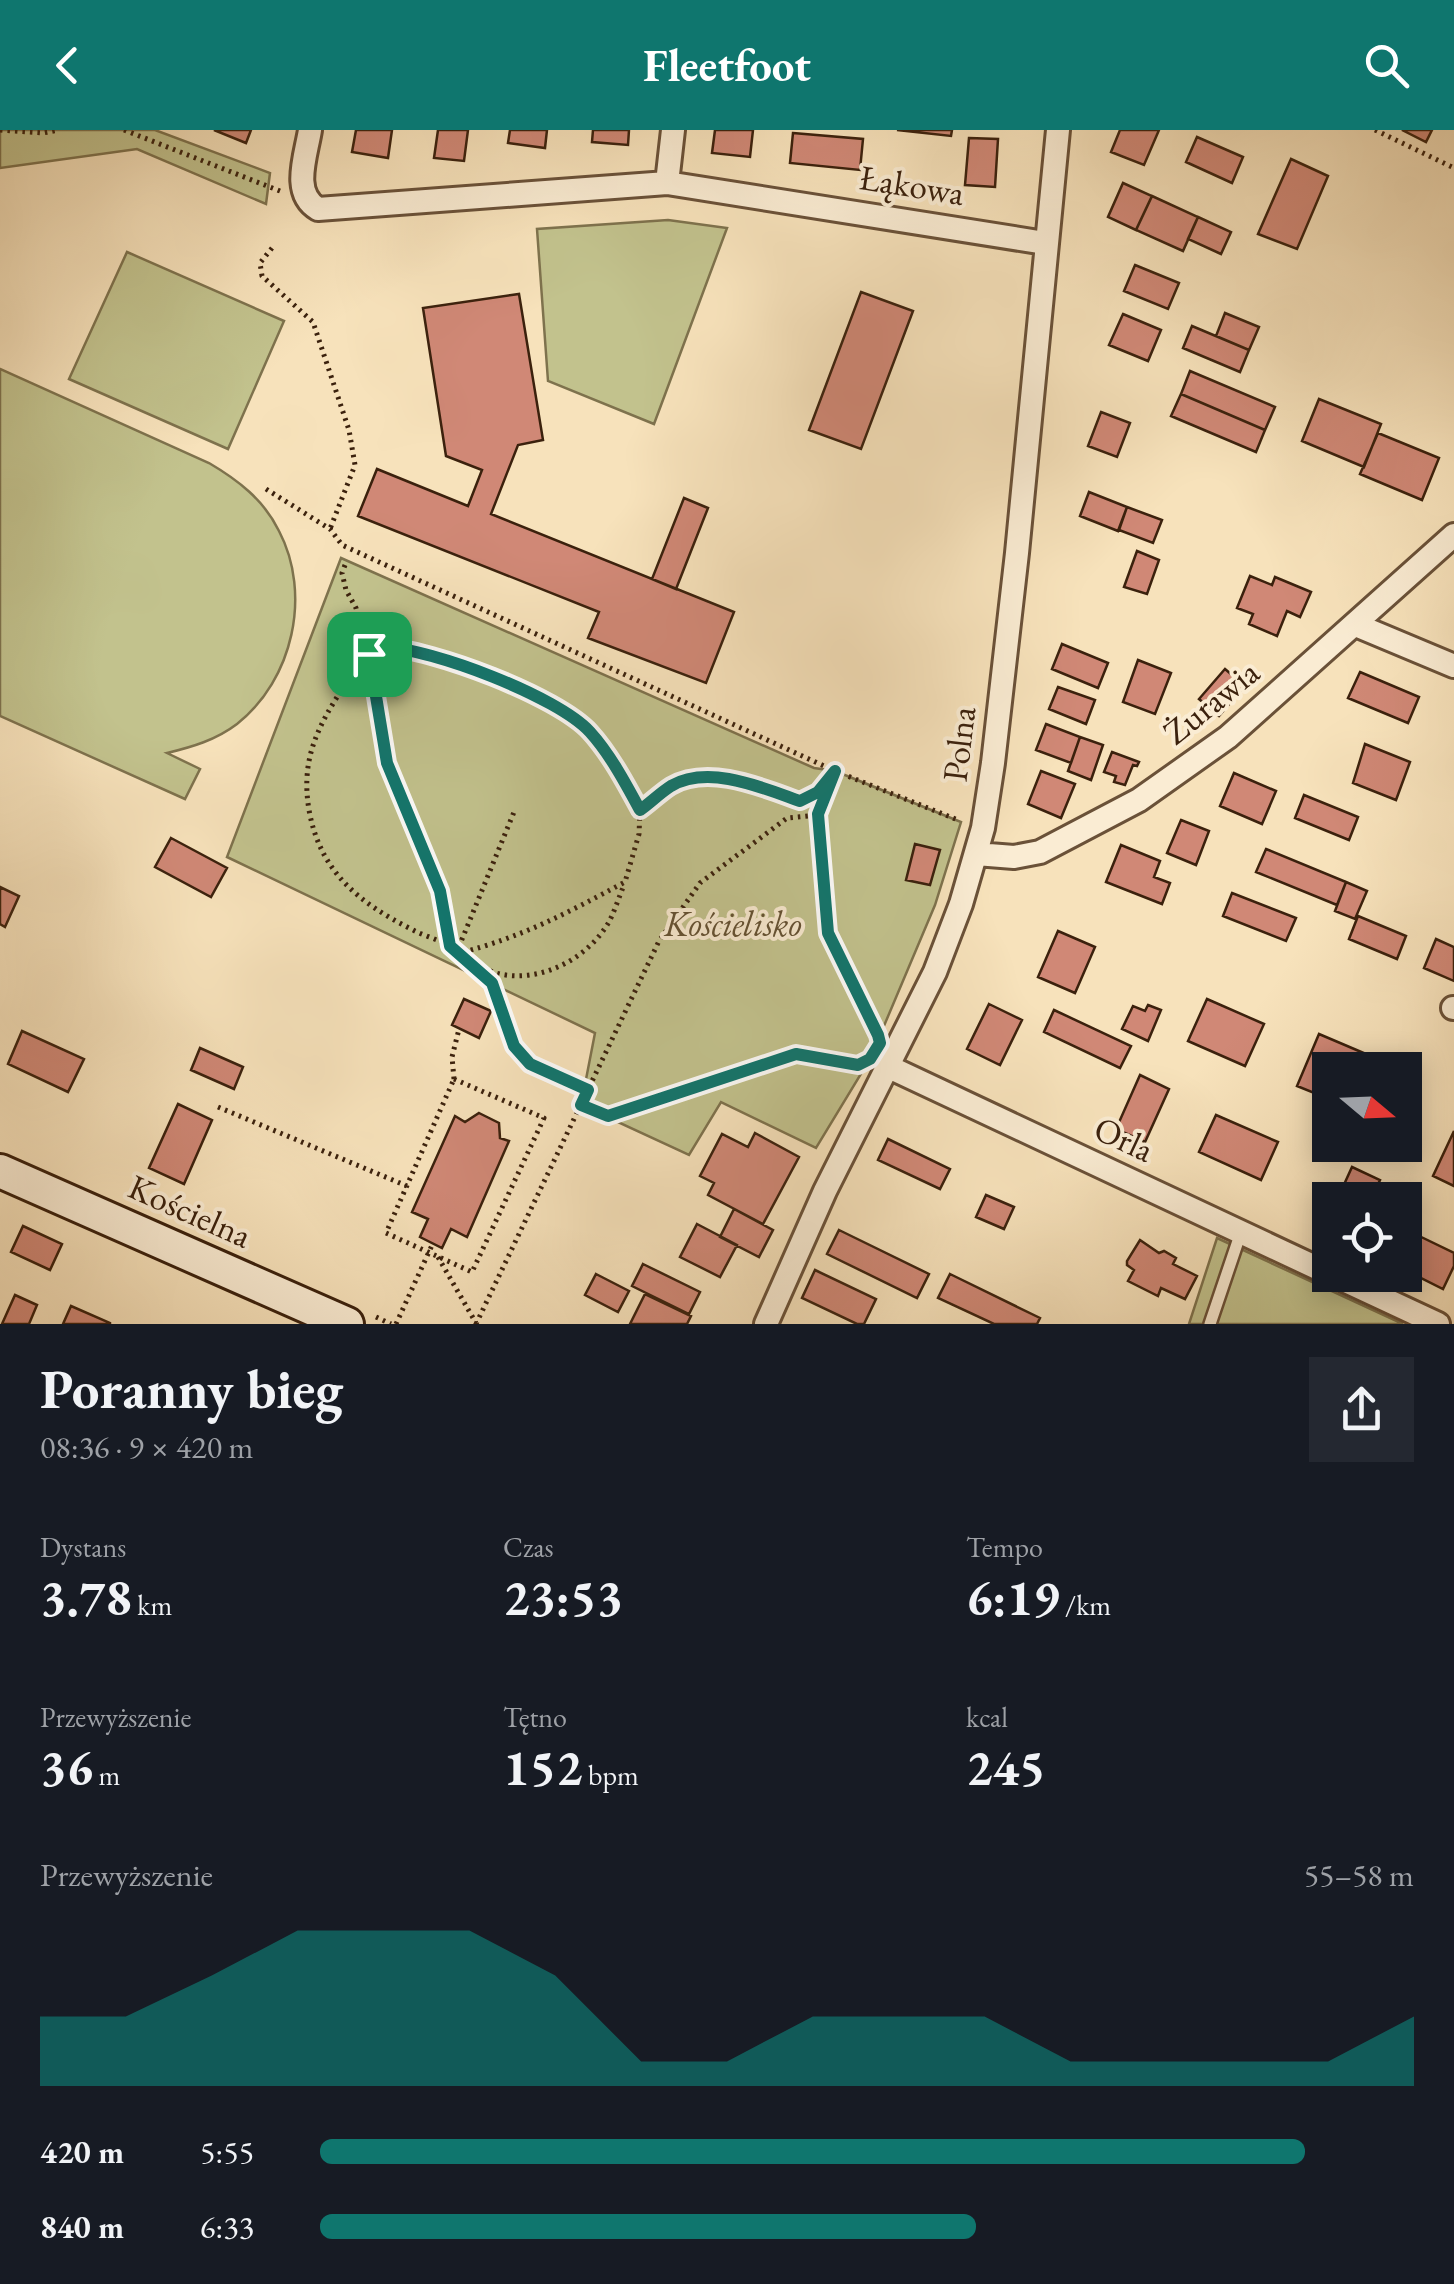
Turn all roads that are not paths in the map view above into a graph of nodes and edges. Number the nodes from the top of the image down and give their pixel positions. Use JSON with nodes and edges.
{"nodes":[{"id":1,"x":310,"y":130,"type":"edge"},
{"id":2,"x":673,"y":130,"type":"edge"},
{"id":3,"x":1058,"y":130,"type":"edge"},
{"id":4,"x":667,"y":182,"type":"junction"},
{"id":5,"x":1046,"y":243,"type":"junction"},
{"id":6,"x":1454,"y":534,"type":"edge"},
{"id":7,"x":1356,"y":625,"type":"junction"},
{"id":8,"x":1454,"y":666,"type":"edge"},
{"id":9,"x":976,"y":854,"type":"junction"},
{"id":10,"x":879,"y":1063,"type":"junction"},
{"id":11,"x":0,"y":1171,"type":"edge"},
{"id":12,"x":1241,"y":1232,"type":"junction"},
{"id":13,"x":1312,"y":1265,"type":"edge"},
{"id":14,"x":1370,"y":1292,"type":"edge"},
{"id":15,"x":347,"y":1324,"type":"edge"},
{"id":16,"x":766,"y":1324,"type":"edge"},
{"id":17,"x":1210,"y":1324,"type":"edge"},
{"id":18,"x":1438,"y":1324,"type":"edge"}],
"edges":[{"from":1,"to":4,"type":"street","name":"Łąkowa"},
{"from":2,"to":4,"type":"street"},
{"from":3,"to":5,"type":"street","name":"Polna"},
{"from":4,"to":5,"type":"street","name":"Łąkowa"},
{"from":5,"to":9,"type":"street","name":"Polna"},
{"from":6,"to":7,"type":"street","name":"Żurawia"},
{"from":7,"to":8,"type":"street"},
{"from":7,"to":9,"type":"street","name":"Żurawia"},
{"from":9,"to":10,"type":"street","name":"Polna"},
{"from":10,"to":12,"type":"street","name":"Orla"},
{"from":10,"to":16,"type":"street","name":"Polna"},
{"from":11,"to":15,"type":"street","name":"Kościelna"},
{"from":12,"to":13,"type":"street","name":"Orla"},
{"from":12,"to":17,"type":"lane"},
{"from":14,"to":18,"type":"street","name":"Orla"}]}
